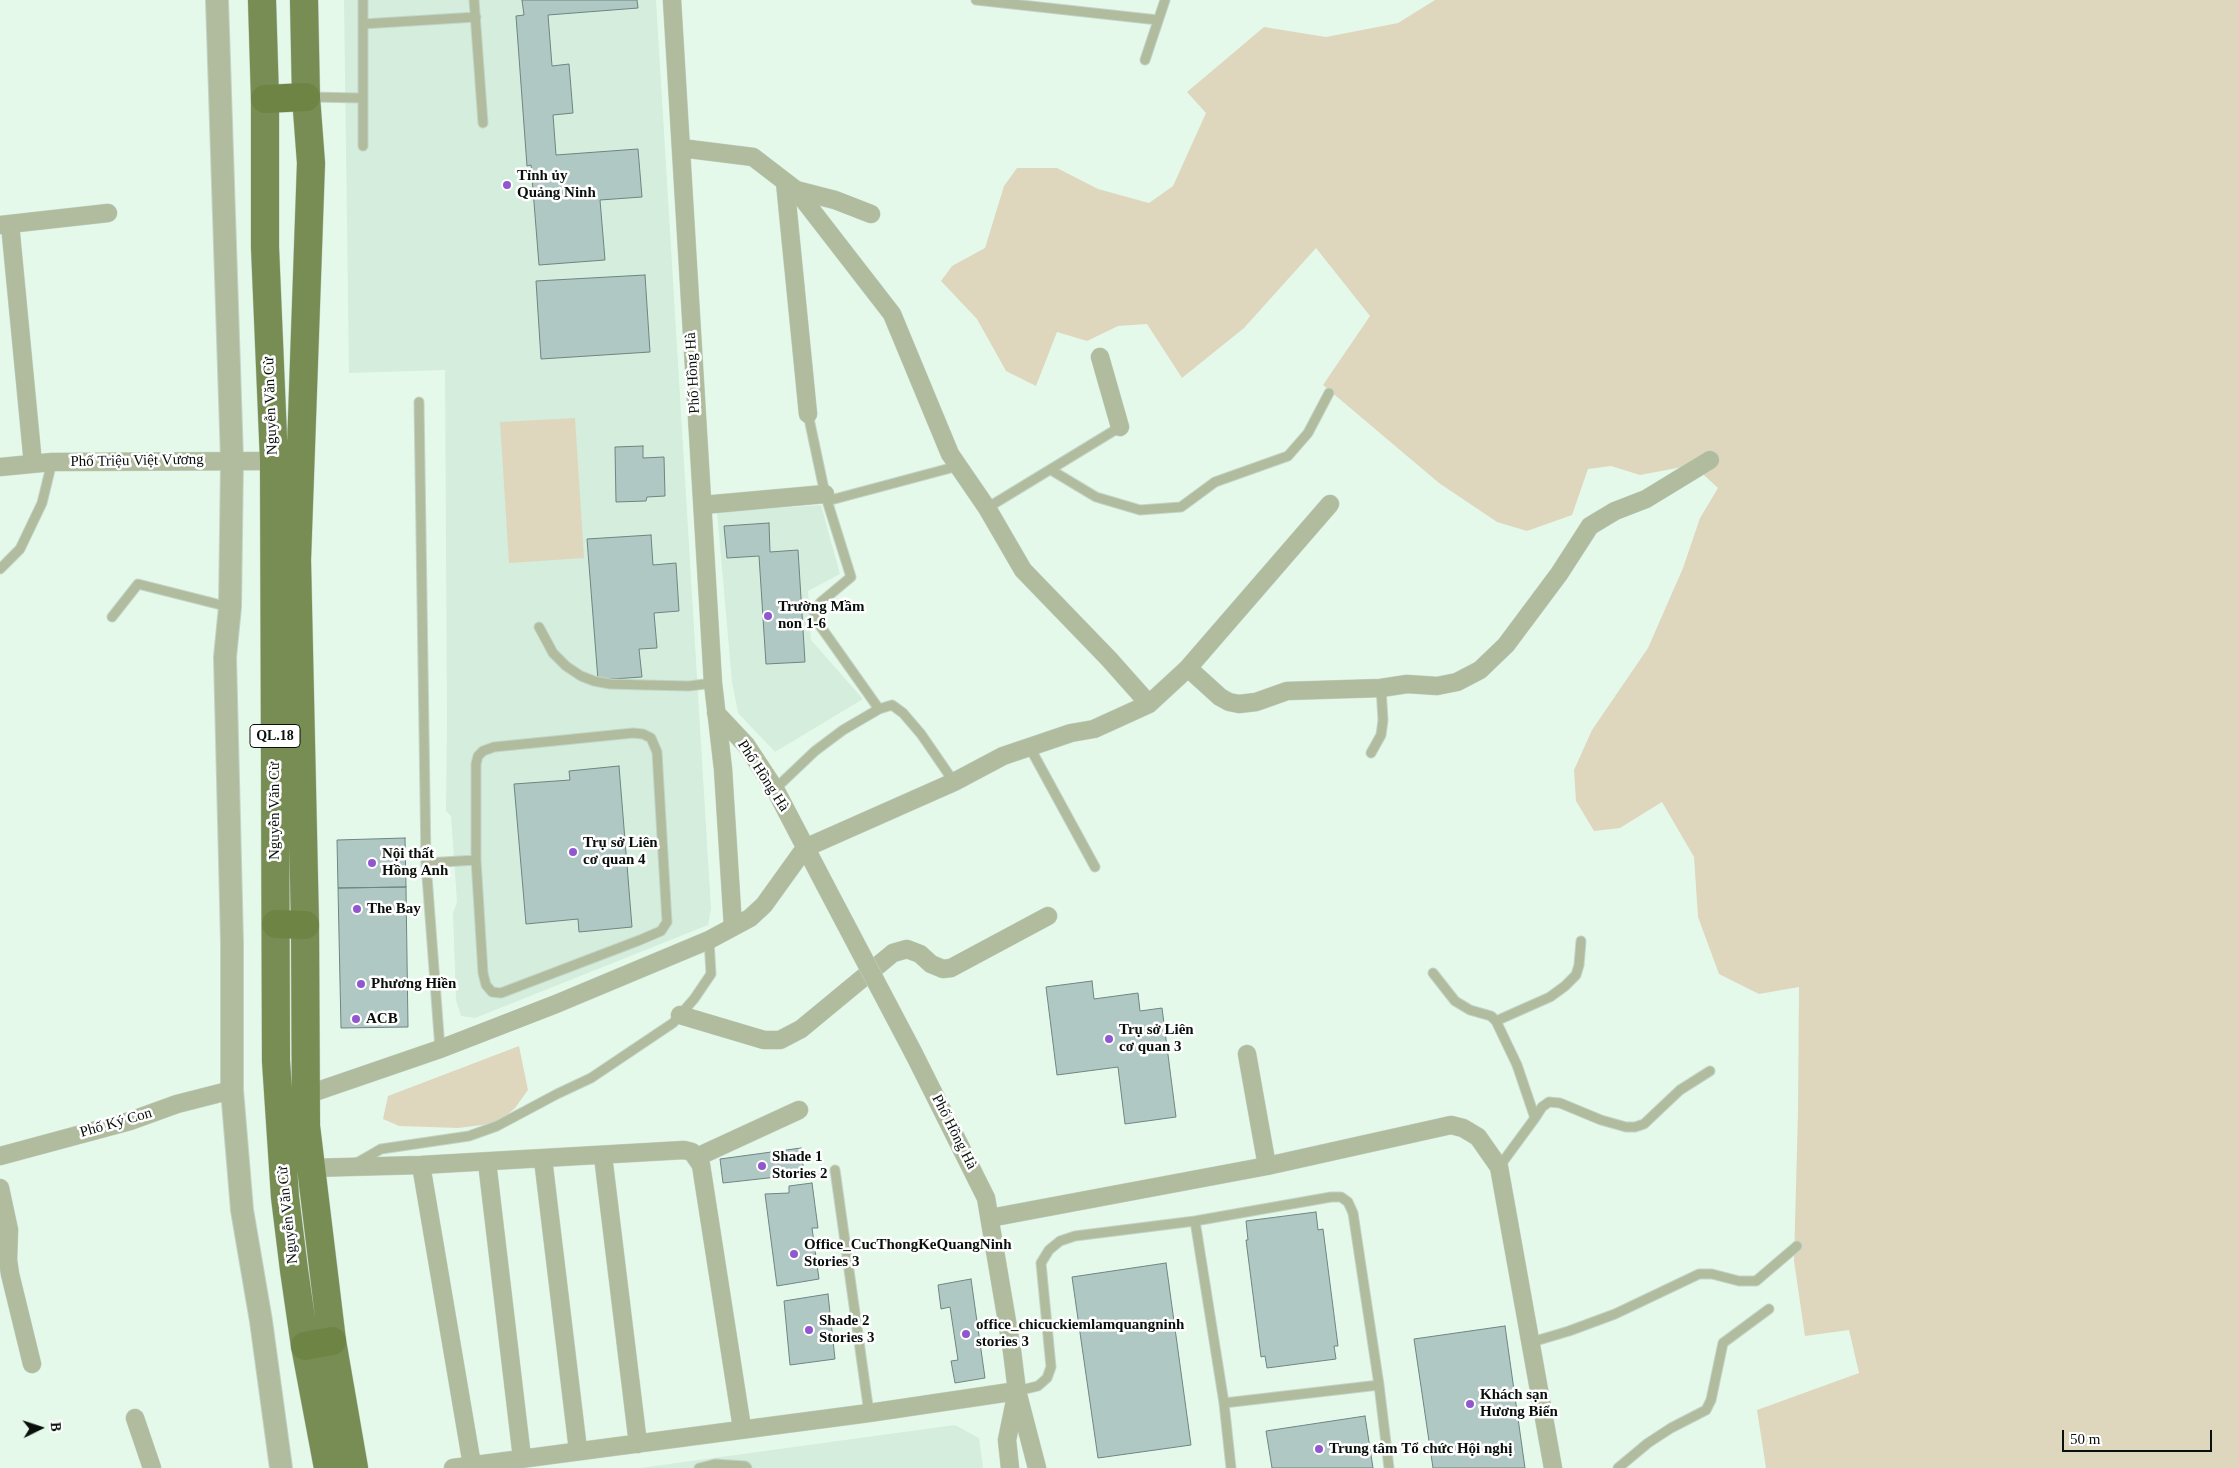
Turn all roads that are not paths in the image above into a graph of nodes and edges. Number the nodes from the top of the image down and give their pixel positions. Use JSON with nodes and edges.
{"nodes":[{"id":1,"x":217,"y":0,"type":"edge"},
{"id":2,"x":262,"y":0,"type":"edge"},
{"id":3,"x":304,"y":0,"type":"edge"},
{"id":4,"x":363,"y":0,"type":"edge"},
{"id":5,"x":474,"y":0,"type":"edge"},
{"id":6,"x":672,"y":0,"type":"edge"},
{"id":7,"x":976,"y":0,"type":"edge"},
{"id":8,"x":1165,"y":0,"type":"edge"},
{"id":9,"x":476,"y":17,"type":"junction"},
{"id":10,"x":1158,"y":20,"type":"junction"},
{"id":11,"x":363,"y":24,"type":"junction"},
{"id":12,"x":1145,"y":60,"type":"dead end"},
{"id":13,"x":306,"y":97,"type":"junction"},
{"id":14,"x":363,"y":98,"type":"junction"},
{"id":15,"x":265,"y":99,"type":"junction"},
{"id":16,"x":483,"y":123,"type":"dead end"},
{"id":17,"x":363,"y":146,"type":"dead end"},
{"id":18,"x":681,"y":148,"type":"junction"},
{"id":19,"x":791,"y":186,"type":"junction"},
{"id":20,"x":108,"y":214,"type":"dead end"},
{"id":21,"x":871,"y":214,"type":"dead end"},
{"id":22,"x":5,"y":224,"type":"edge"},
{"id":23,"x":1100,"y":357,"type":"dead end"},
{"id":24,"x":1329,"y":393,"type":"dead end"},
{"id":25,"x":419,"y":402,"type":"dead end"},
{"id":26,"x":808,"y":414,"type":"joint"},
{"id":27,"x":1120,"y":427,"type":"joint"},
{"id":28,"x":232,"y":460,"type":"junction"},
{"id":29,"x":1710,"y":460,"type":"dead end"},
{"id":30,"x":274,"y":461,"type":"junction"},
{"id":31,"x":52,"y":462,"type":"junction"},
{"id":32,"x":33,"y":464,"type":"junction"},
{"id":33,"x":0,"y":466,"type":"edge"},
{"id":34,"x":958,"y":466,"type":"junction"},
{"id":35,"x":1050,"y":470,"type":"junction"},
{"id":36,"x":826,"y":498,"type":"junction"},
{"id":37,"x":702,"y":504,"type":"junction"},
{"id":38,"x":1330,"y":504,"type":"dead end"},
{"id":39,"x":987,"y":508,"type":"junction"},
{"id":40,"x":0,"y":569,"type":"edge"},
{"id":41,"x":230,"y":607,"type":"junction"},
{"id":42,"x":112,"y":616,"type":"dead end"},
{"id":43,"x":539,"y":628,"type":"dead end"},
{"id":44,"x":1188,"y":668,"type":"junction"},
{"id":45,"x":713,"y":684,"type":"junction"},
{"id":46,"x":1381,"y":688,"type":"junction"},
{"id":47,"x":1149,"y":704,"type":"junction"},
{"id":48,"x":879,"y":709,"type":"junction"},
{"id":49,"x":716,"y":713,"type":"junction"},
{"id":50,"x":1029,"y":746,"type":"junction"},
{"id":51,"x":1370,"y":753,"type":"dead end"},
{"id":52,"x":954,"y":782,"type":"junction"},
{"id":53,"x":775,"y":789,"type":"junction"},
{"id":54,"x":806,"y":848,"type":"junction"},
{"id":55,"x":476,"y":860,"type":"junction"},
{"id":56,"x":426,"y":863,"type":"junction"},
{"id":57,"x":1095,"y":866,"type":"dead end"},
{"id":58,"x":1048,"y":916,"type":"dead end"},
{"id":59,"x":276,"y":924,"type":"junction"},
{"id":60,"x":305,"y":925,"type":"junction"},
{"id":61,"x":733,"y":927,"type":"junction"},
{"id":62,"x":709,"y":940,"type":"junction"},
{"id":63,"x":1581,"y":941,"type":"dead end"},
{"id":64,"x":1433,"y":973,"type":"dead end"},
{"id":65,"x":680,"y":1015,"type":"junction"},
{"id":66,"x":1496,"y":1021,"type":"junction"},
{"id":67,"x":440,"y":1049,"type":"junction"},
{"id":68,"x":1248,"y":1054,"type":"dead end"},
{"id":69,"x":1710,"y":1071,"type":"dead end"},
{"id":70,"x":232,"y":1090,"type":"junction"},
{"id":71,"x":306,"y":1095,"type":"junction"},
{"id":72,"x":799,"y":1110,"type":"dead end"},
{"id":73,"x":1535,"y":1118,"type":"junction"},
{"id":74,"x":0,"y":1156,"type":"edge"},
{"id":75,"x":603,"y":1156,"type":"junction"},
{"id":76,"x":697,"y":1157,"type":"junction"},
{"id":77,"x":543,"y":1159,"type":"junction"},
{"id":78,"x":487,"y":1162,"type":"junction"},
{"id":79,"x":421,"y":1165,"type":"junction"},
{"id":80,"x":1267,"y":1166,"type":"junction"},
{"id":81,"x":351,"y":1167,"type":"junction"},
{"id":82,"x":1500,"y":1167,"type":"junction"},
{"id":83,"x":311,"y":1168,"type":"junction"},
{"id":84,"x":835,"y":1170,"type":"dead end"},
{"id":85,"x":0,"y":1188,"type":"edge"},
{"id":86,"x":990,"y":1218,"type":"junction"},
{"id":87,"x":1195,"y":1221,"type":"junction"},
{"id":88,"x":1797,"y":1246,"type":"dead end"},
{"id":89,"x":1769,"y":1309,"type":"dead end"},
{"id":90,"x":332,"y":1341,"type":"junction"},
{"id":91,"x":1532,"y":1342,"type":"junction"},
{"id":92,"x":305,"y":1346,"type":"junction"},
{"id":93,"x":32,"y":1364,"type":"dead end"},
{"id":94,"x":1379,"y":1385,"type":"junction"},
{"id":95,"x":1017,"y":1390,"type":"junction"},
{"id":96,"x":1224,"y":1403,"type":"junction"},
{"id":97,"x":869,"y":1412,"type":"junction"},
{"id":98,"x":135,"y":1418,"type":"dead end"},
{"id":99,"x":742,"y":1428,"type":"junction"},
{"id":100,"x":638,"y":1444,"type":"junction"},
{"id":101,"x":578,"y":1450,"type":"junction"},
{"id":102,"x":522,"y":1458,"type":"junction"},
{"id":103,"x":472,"y":1466,"type":"junction"},
{"id":104,"x":152,"y":1468,"type":"edge"},
{"id":105,"x":281,"y":1468,"type":"edge"},
{"id":106,"x":328,"y":1468,"type":"edge"},
{"id":107,"x":354,"y":1468,"type":"edge"},
{"id":108,"x":453,"y":1468,"type":"edge"},
{"id":109,"x":699,"y":1468,"type":"edge"},
{"id":110,"x":747,"y":1468,"type":"edge"},
{"id":111,"x":1010,"y":1468,"type":"edge"},
{"id":112,"x":1036,"y":1468,"type":"edge"},
{"id":113,"x":1231,"y":1468,"type":"edge"},
{"id":114,"x":1388,"y":1468,"type":"edge"},
{"id":115,"x":1553,"y":1468,"type":"edge"},
{"id":116,"x":1618,"y":1468,"type":"edge"}],
"edges":[{"from":1,"to":28,"type":"street"},
{"from":2,"to":15,"type":"main road","name":"Nguyễn Văn Cừ","number":"QL.18"},
{"from":3,"to":13,"type":"main road","name":"Nguyễn Văn Cừ","number":"QL.18"},
{"from":4,"to":11,"type":"lane"},
{"from":5,"to":9,"type":"lane"},
{"from":6,"to":18,"type":"street","name":"Phố Hồng Hà"},
{"from":7,"to":10,"type":"lane"},
{"from":8,"to":10,"type":"lane"},
{"from":9,"to":11,"type":"lane"},
{"from":9,"to":16,"type":"lane"},
{"from":10,"to":12,"type":"lane"},
{"from":11,"to":14,"type":"lane"},
{"from":13,"to":14,"type":"lane"},
{"from":13,"to":15,"type":"highway"},
{"from":13,"to":60,"type":"main road","name":"Nguyễn Văn Cừ","number":"QL.18"},
{"from":14,"to":17,"type":"lane"},
{"from":15,"to":30,"type":"main road","name":"Nguyễn Văn Cừ","number":"QL.18"},
{"from":18,"to":19,"type":"street"},
{"from":18,"to":37,"type":"street","name":"Phố Hồng Hà"},
{"from":19,"to":21,"type":"street"},
{"from":19,"to":26,"type":"street"},
{"from":19,"to":34,"type":"street"},
{"from":20,"to":22,"type":"street"},
{"from":22,"to":32,"type":"street"},
{"from":23,"to":27,"type":"street"},
{"from":24,"to":35,"type":"lane"},
{"from":25,"to":56,"type":"lane"},
{"from":26,"to":36,"type":"lane"},
{"from":27,"to":35,"type":"lane"},
{"from":28,"to":30,"type":"street","name":"Phố Triệu Việt Vương"},
{"from":28,"to":31,"type":"street","name":"Phố Triệu Việt Vương"},
{"from":28,"to":41,"type":"street"},
{"from":29,"to":46,"type":"street"},
{"from":30,"to":59,"type":"main road","name":"Nguyễn Văn Cừ","number":"QL.18"},
{"from":31,"to":32,"type":"street","name":"Phố Triệu Việt Vương"},
{"from":31,"to":40,"type":"lane"},
{"from":32,"to":33,"type":"street","name":"Phố Triệu Việt Vương"},
{"from":34,"to":36,"type":"lane"},
{"from":34,"to":39,"type":"street"},
{"from":35,"to":39,"type":"lane"},
{"from":36,"to":37,"type":"street"},
{"from":36,"to":48,"type":"lane"},
{"from":37,"to":45,"type":"street","name":"Phố Hồng Hà"},
{"from":38,"to":44,"type":"street"},
{"from":39,"to":47,"type":"street"},
{"from":41,"to":42,"type":"lane"},
{"from":41,"to":70,"type":"street"},
{"from":43,"to":45,"type":"lane"},
{"from":44,"to":46,"type":"street"},
{"from":44,"to":47,"type":"street"},
{"from":45,"to":49,"type":"street","name":"Phố Hồng Hà"},
{"from":46,"to":51,"type":"lane"},
{"from":47,"to":50,"type":"street"},
{"from":48,"to":52,"type":"lane"},
{"from":48,"to":53,"type":"lane"},
{"from":49,"to":53,"type":"street","name":"Phố Hồng Hà"},
{"from":49,"to":61,"type":"street"},
{"from":50,"to":52,"type":"street"},
{"from":50,"to":57,"type":"lane"},
{"from":52,"to":54,"type":"street"},
{"from":53,"to":54,"type":"street","name":"Phố Hồng Hà"},
{"from":54,"to":61,"type":"street"},
{"from":54,"to":86,"type":"street","name":"Phố Hồng Hà","bridge":true},
{"from":55,"to":55,"type":"lane"},
{"from":55,"to":56,"type":"lane"},
{"from":56,"to":67,"type":"lane"},
{"from":58,"to":65,"type":"street"},
{"from":59,"to":60,"type":"highway"},
{"from":59,"to":92,"type":"main road","name":"Nguyễn Văn Cừ","number":"QL.18"},
{"from":60,"to":71,"type":"main road","name":"Nguyễn Văn Cừ","number":"QL.18"},
{"from":61,"to":62,"type":"street"},
{"from":62,"to":65,"type":"lane"},
{"from":62,"to":67,"type":"street"},
{"from":63,"to":66,"type":"lane"},
{"from":64,"to":66,"type":"lane"},
{"from":65,"to":81,"type":"lane"},
{"from":66,"to":73,"type":"lane"},
{"from":67,"to":71,"type":"street"},
{"from":68,"to":80,"type":"street"},
{"from":69,"to":73,"type":"lane"},
{"from":70,"to":74,"type":"street","name":"Phố Ký Con"},
{"from":70,"to":105,"type":"street"},
{"from":71,"to":83,"type":"main road","name":"Nguyễn Văn Cừ","number":"QL.18"},
{"from":72,"to":76,"type":"street"},
{"from":73,"to":82,"type":"lane"},
{"from":75,"to":76,"type":"street"},
{"from":75,"to":77,"type":"street"},
{"from":75,"to":100,"type":"street"},
{"from":76,"to":99,"type":"street"},
{"from":77,"to":78,"type":"street"},
{"from":77,"to":101,"type":"street"},
{"from":78,"to":79,"type":"street"},
{"from":78,"to":102,"type":"street"},
{"from":79,"to":81,"type":"street"},
{"from":79,"to":103,"type":"street"},
{"from":80,"to":82,"type":"street"},
{"from":80,"to":86,"type":"street"},
{"from":81,"to":83,"type":"street"},
{"from":82,"to":91,"type":"street"},
{"from":83,"to":90,"type":"main road","name":"Nguyễn Văn Cừ","number":"QL.18"},
{"from":84,"to":97,"type":"lane"},
{"from":85,"to":93,"type":"street"},
{"from":86,"to":95,"type":"street","name":"Phố Hồng Hà"},
{"from":87,"to":94,"type":"lane"},
{"from":87,"to":95,"type":"lane"},
{"from":87,"to":96,"type":"lane"},
{"from":88,"to":91,"type":"lane"},
{"from":89,"to":116,"type":"lane"},
{"from":90,"to":92,"type":"highway"},
{"from":90,"to":107,"type":"main road","name":"Nguyễn Văn Cừ","number":"QL.18"},
{"from":91,"to":115,"type":"street"},
{"from":92,"to":106,"type":"main road","name":"Nguyễn Văn Cừ","number":"QL.18"},
{"from":94,"to":96,"type":"lane"},
{"from":94,"to":114,"type":"lane"},
{"from":95,"to":97,"type":"street"},
{"from":95,"to":111,"type":"street","name":"Phố Hồng Hà"},
{"from":95,"to":112,"type":"street","name":"Phố Hồng Hà"},
{"from":96,"to":113,"type":"lane"},
{"from":97,"to":99,"type":"street"},
{"from":98,"to":104,"type":"street"},
{"from":99,"to":100,"type":"street"},
{"from":100,"to":101,"type":"street"},
{"from":101,"to":102,"type":"street"},
{"from":102,"to":103,"type":"street"},
{"from":103,"to":108,"type":"street"},
{"from":109,"to":110,"type":"lane"}]}
